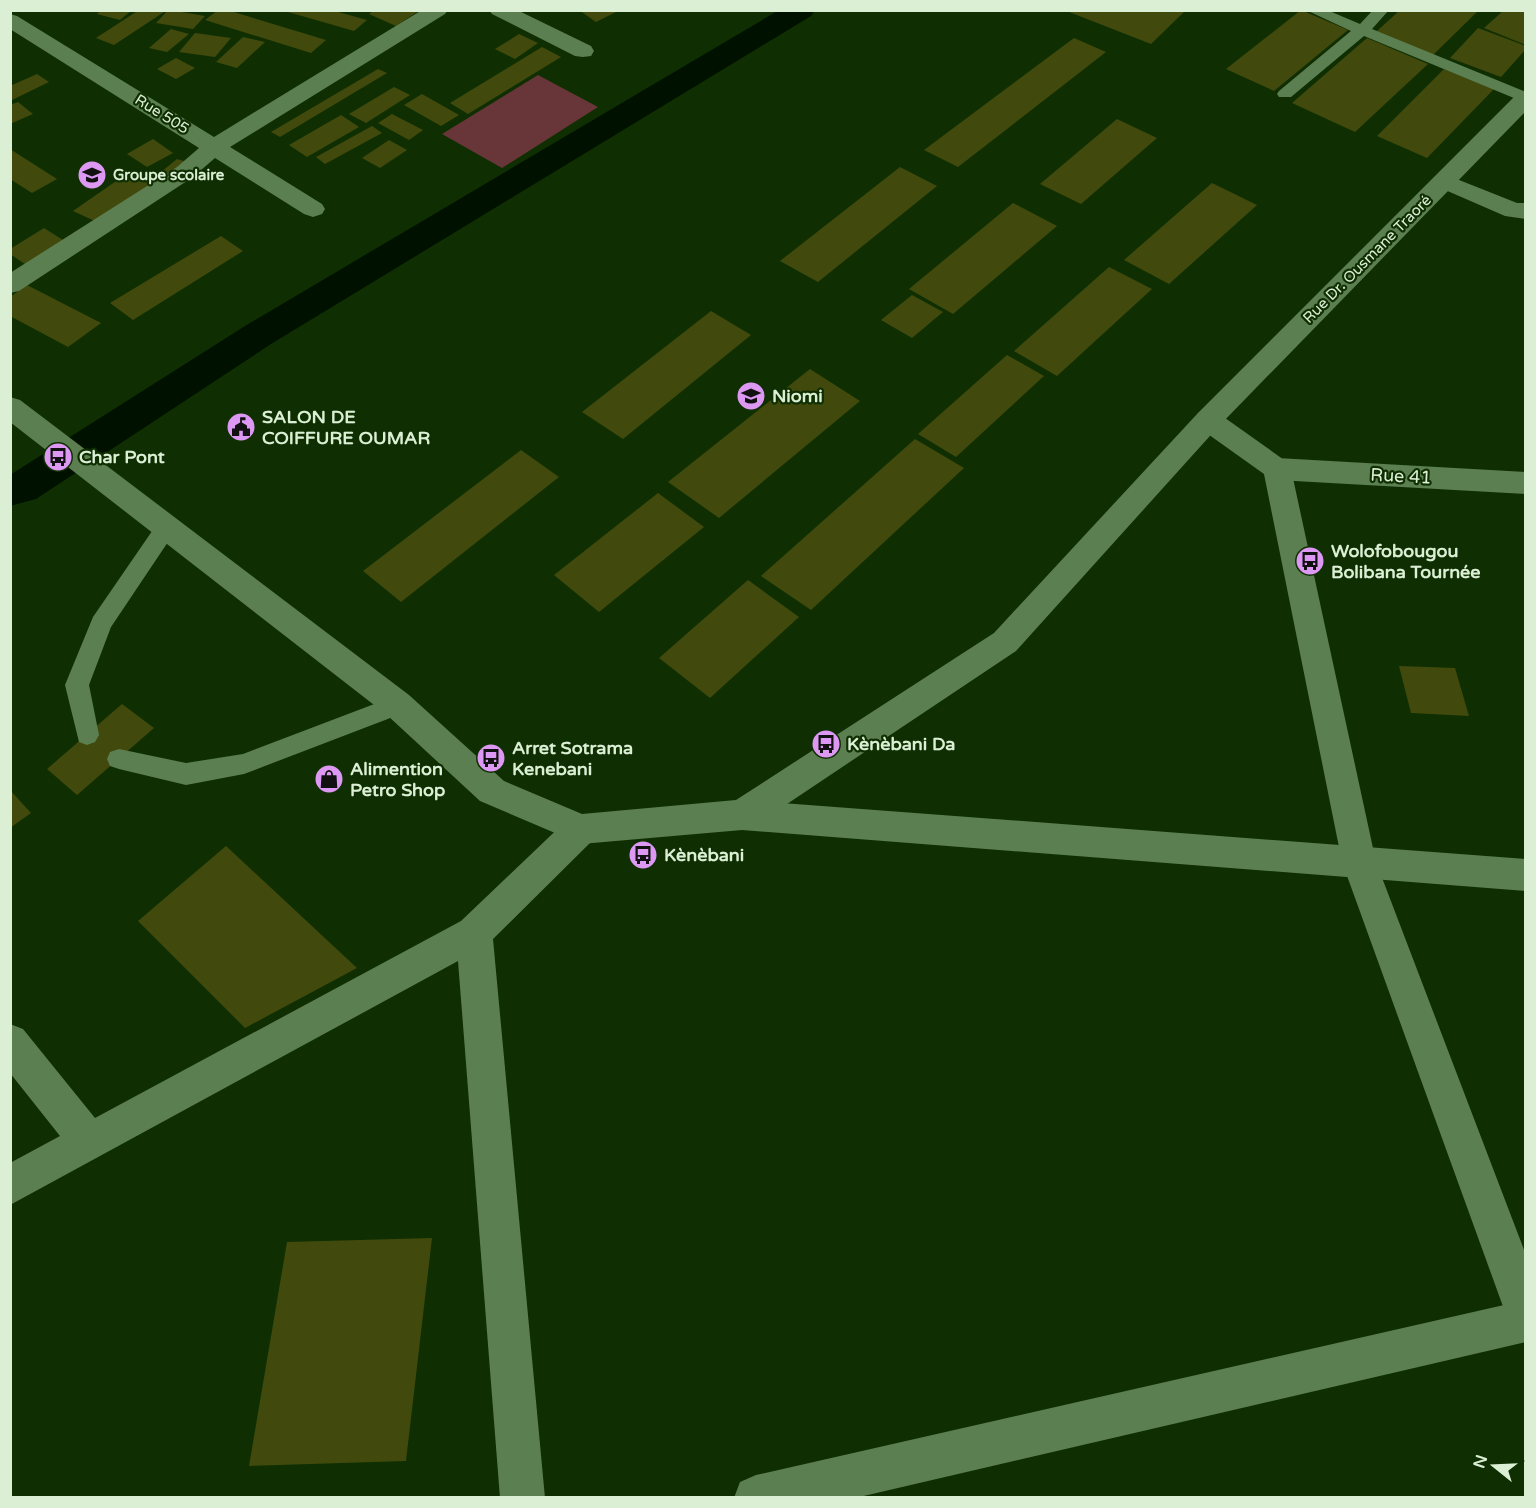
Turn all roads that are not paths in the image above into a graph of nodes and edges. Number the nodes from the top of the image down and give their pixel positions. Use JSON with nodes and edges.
{"nodes":[{"id":1,"x":438,"y":10,"type":"edge"},
{"id":2,"x":499,"y":10,"type":"edge"},
{"id":3,"x":1313,"y":10,"type":"edge"},
{"id":4,"x":1382,"y":10,"type":"edge"},
{"id":5,"x":10,"y":20,"type":"edge"},
{"id":6,"x":1362,"y":30,"type":"junction"},
{"id":7,"x":583,"y":51,"type":"dead end"},
{"id":8,"x":1285,"y":94,"type":"dead end"},
{"id":9,"x":1526,"y":98,"type":"edge"},
{"id":10,"x":214,"y":147,"type":"junction"},
{"id":11,"x":1444,"y":181,"type":"junction"},
{"id":12,"x":313,"y":209,"type":"dead end"},
{"id":13,"x":1520,"y":211,"type":"edge"},
{"id":14,"x":10,"y":285,"type":"edge"},
{"id":15,"x":10,"y":407,"type":"edge"},
{"id":16,"x":1208,"y":420,"type":"junction"},
{"id":17,"x":1277,"y":469,"type":"junction"},
{"id":18,"x":1526,"y":483,"type":"edge"},
{"id":19,"x":166,"y":527,"type":"junction"},
{"id":20,"x":398,"y":705,"type":"junction"},
{"id":21,"x":87,"y":735,"type":"dead end"},
{"id":22,"x":119,"y":759,"type":"dead end"},
{"id":23,"x":742,"y":815,"type":"junction"},
{"id":24,"x":581,"y":829,"type":"junction"},
{"id":25,"x":1359,"y":862,"type":"junction"},
{"id":26,"x":1526,"y":875,"type":"edge"},
{"id":27,"x":474,"y":933,"type":"junction"},
{"id":28,"x":10,"y":1042,"type":"edge"},
{"id":29,"x":89,"y":1141,"type":"junction"},
{"id":30,"x":10,"y":1185,"type":"edge"},
{"id":31,"x":1526,"y":1312,"type":"edge"},
{"id":32,"x":1526,"y":1321,"type":"edge"},
{"id":33,"x":523,"y":1497,"type":"edge"},
{"id":34,"x":756,"y":1497,"type":"edge"}],
"edges":[{"from":1,"to":10,"type":"street"},
{"from":2,"to":7,"type":"street"},
{"from":3,"to":6,"type":"lane"},
{"from":4,"to":6,"type":"lane"},
{"from":5,"to":10,"type":"street","name":"Rue 505"},
{"from":6,"to":8,"type":"lane"},
{"from":6,"to":9,"type":"lane"},
{"from":9,"to":11,"type":"street","name":"Rue Dr. Ousmane Traoré"},
{"from":10,"to":12,"type":"street","name":"Rue 505"},
{"from":10,"to":14,"type":"street"},
{"from":11,"to":13,"type":"street"},
{"from":11,"to":16,"type":"street","name":"Rue Dr. Ousmane Traoré"},
{"from":15,"to":19,"type":"street"},
{"from":16,"to":17,"type":"street"},
{"from":16,"to":23,"type":"street","name":"Rue Dr. Ousmane Traoré"},
{"from":17,"to":18,"type":"street","name":"Rue 41"},
{"from":17,"to":25,"type":"street"},
{"from":19,"to":20,"type":"street"},
{"from":19,"to":21,"type":"lane"},
{"from":20,"to":22,"type":"lane"},
{"from":20,"to":24,"type":"street"},
{"from":23,"to":24,"type":"street"},
{"from":23,"to":25,"type":"street"},
{"from":24,"to":27,"type":"street"},
{"from":25,"to":26,"type":"street"},
{"from":25,"to":31,"type":"street"},
{"from":27,"to":29,"type":"street"},
{"from":27,"to":33,"type":"street"},
{"from":28,"to":29,"type":"street"},
{"from":29,"to":30,"type":"street"},
{"from":32,"to":34,"type":"street"}]}
